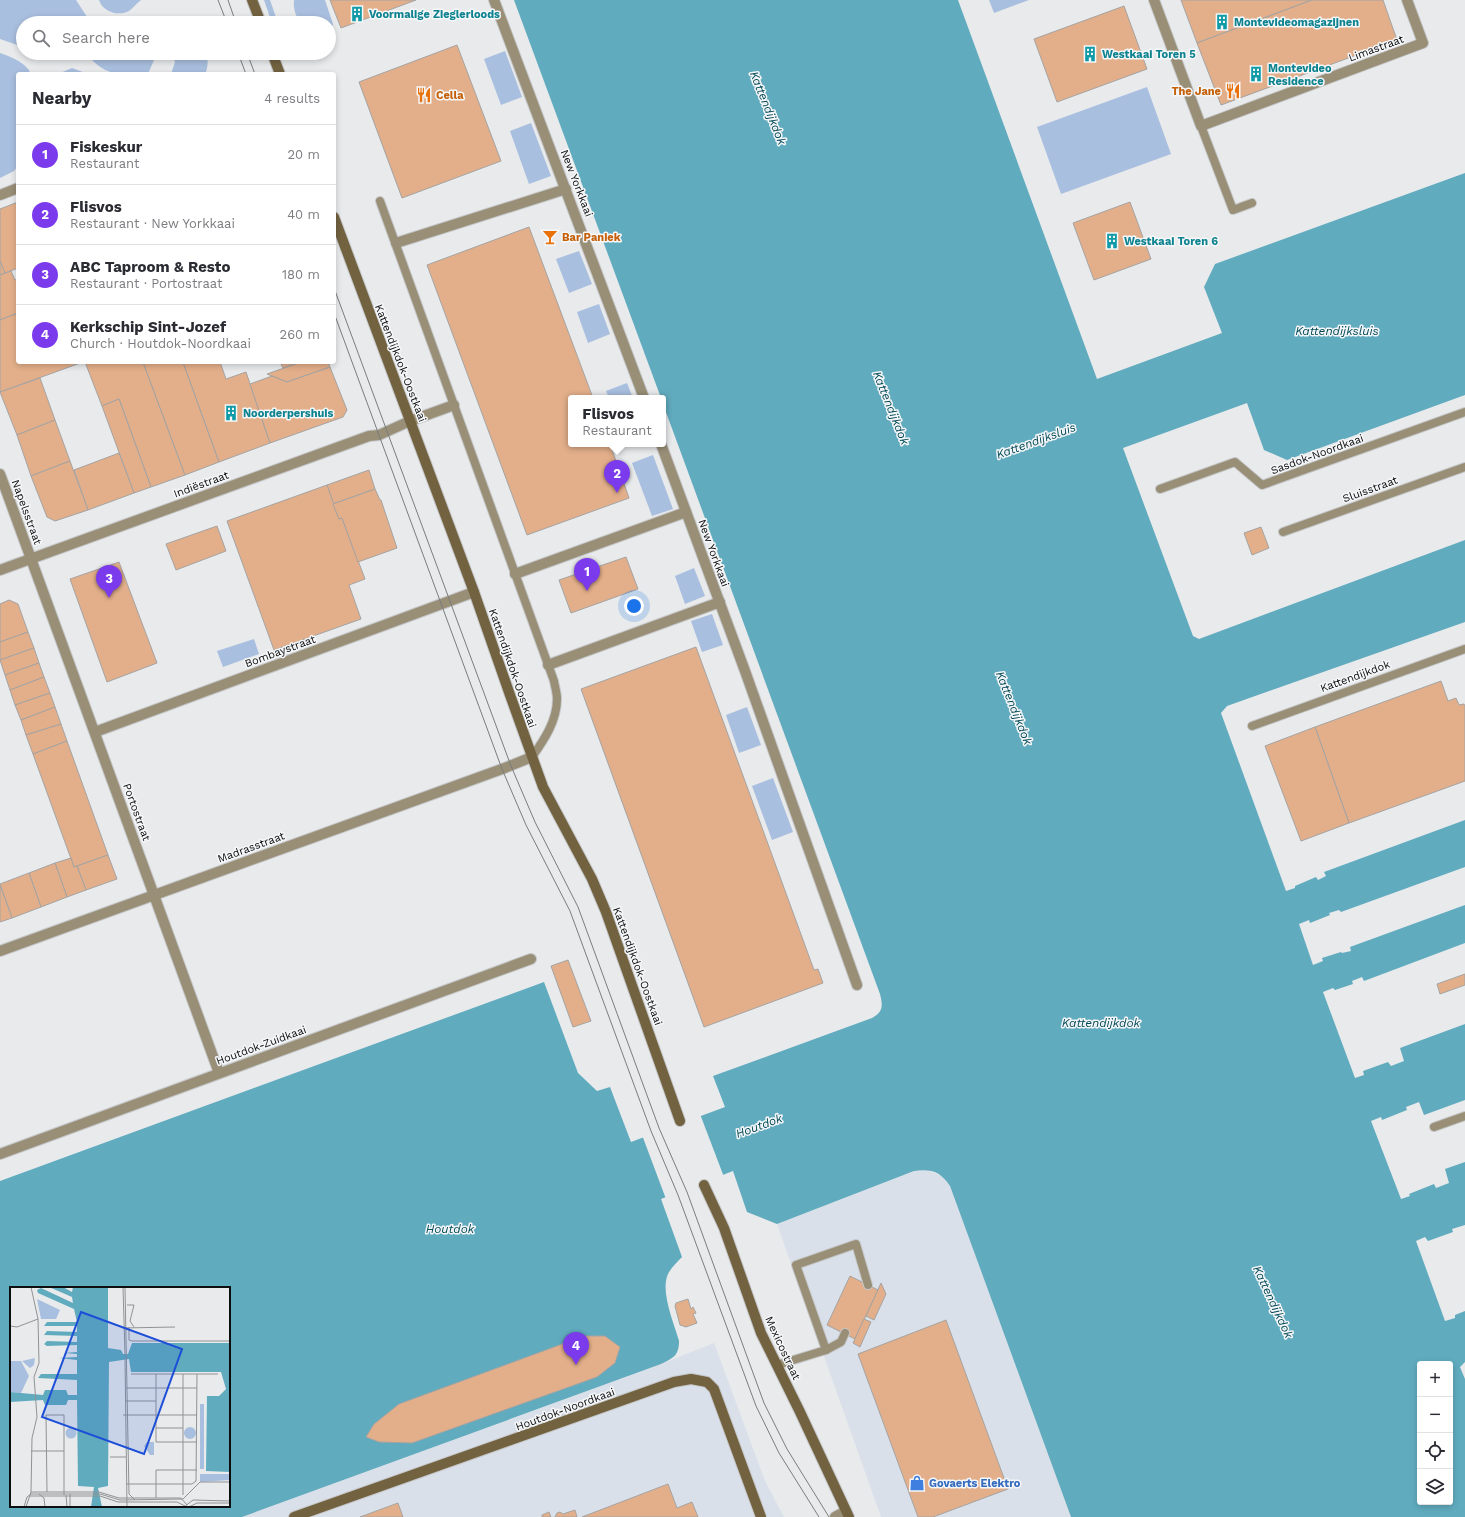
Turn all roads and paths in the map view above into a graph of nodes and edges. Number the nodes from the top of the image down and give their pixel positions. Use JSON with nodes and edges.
{"nodes":[{"id":1,"x":252,"y":0,"type":"edge"},
{"id":2,"x":494,"y":0,"type":"edge"},
{"id":3,"x":1154,"y":0,"type":"edge"},
{"id":4,"x":1408,"y":0,"type":"edge"},
{"id":5,"x":258,"y":16,"type":"edge"},
{"id":6,"x":275,"y":60,"type":"edge"},
{"id":7,"x":279,"y":72,"type":"edge"},
{"id":8,"x":1201,"y":126,"type":"junction"},
{"id":9,"x":16,"y":189,"type":"edge"},
{"id":10,"x":566,"y":189,"type":"junction"},
{"id":11,"x":0,"y":195,"type":"edge"},
{"id":12,"x":380,"y":201,"type":"dead end"},
{"id":13,"x":1252,"y":203,"type":"dead end"},
{"id":14,"x":336,"y":223,"type":"edge"},
{"id":15,"x":396,"y":244,"type":"junction"},
{"id":16,"x":643,"y":395,"type":"edge"},
{"id":17,"x":454,"y":405,"type":"junction"},
{"id":18,"x":1465,"y":412,"type":"edge"},
{"id":19,"x":410,"y":421,"type":"junction"},
{"id":20,"x":662,"y":447,"type":"edge"},
{"id":21,"x":1465,"y":467,"type":"edge"},
{"id":22,"x":0,"y":474,"type":"edge"},
{"id":23,"x":1160,"y":489,"type":"dead end"},
{"id":24,"x":686,"y":512,"type":"junction"},
{"id":25,"x":1283,"y":532,"type":"dead end"},
{"id":26,"x":31,"y":559,"type":"junction"},
{"id":27,"x":0,"y":570,"type":"edge"},
{"id":28,"x":515,"y":574,"type":"junction"},
{"id":29,"x":474,"y":592,"type":"junction"},
{"id":30,"x":720,"y":602,"type":"junction"},
{"id":31,"x":1465,"y":649,"type":"edge"},
{"id":32,"x":548,"y":665,"type":"junction"},
{"id":33,"x":1252,"y":726,"type":"dead end"},
{"id":34,"x":95,"y":732,"type":"junction"},
{"id":35,"x":532,"y":757,"type":"junction"},
{"id":36,"x":154,"y":895,"type":"junction"},
{"id":37,"x":0,"y":951,"type":"edge"},
{"id":38,"x":531,"y":959,"type":"dead end"},
{"id":39,"x":857,"y":985,"type":"dead end"},
{"id":40,"x":219,"y":1073,"type":"junction"},
{"id":41,"x":1465,"y":1116,"type":"edge"},
{"id":42,"x":680,"y":1121,"type":"dead end"},
{"id":43,"x":1434,"y":1127,"type":"dead end"},
{"id":44,"x":0,"y":1154,"type":"edge"},
{"id":45,"x":704,"y":1185,"type":"dead end"},
{"id":46,"x":868,"y":1285,"type":"dead end"},
{"id":47,"x":845,"y":1333,"type":"dead end"},
{"id":48,"x":826,"y":1350,"type":"junction"},
{"id":49,"x":777,"y":1366,"type":"junction"},
{"id":50,"x":847,"y":1514,"type":"edge"},
{"id":51,"x":294,"y":1517,"type":"edge"},
{"id":52,"x":761,"y":1517,"type":"edge"},
{"id":53,"x":835,"y":1517,"type":"edge"}],
"edges":[{"from":1,"to":5,"type":"street"},
{"from":2,"to":10,"type":"street","name":"New Yorkkaai"},
{"from":3,"to":8,"type":"street"},
{"from":4,"to":8,"type":"street","name":"Limastraat"},
{"from":6,"to":7,"type":"street"},
{"from":8,"to":13,"type":"lane"},
{"from":9,"to":11,"type":"street"},
{"from":10,"to":15,"type":"street"},
{"from":10,"to":16,"type":"street","name":"New Yorkkaai"},
{"from":12,"to":15,"type":"lane"},
{"from":14,"to":19,"type":"street","name":"Kattendijkdok-Oostkaai"},
{"from":15,"to":17,"type":"lane"},
{"from":17,"to":19,"type":"street","name":"Indiëstraat"},
{"from":17,"to":28,"type":"lane"},
{"from":18,"to":23,"type":"lane","name":"Sasdok-Noordkaai"},
{"from":19,"to":26,"type":"street","name":"Indiëstraat"},
{"from":19,"to":29,"type":"street","name":"Kattendijkdok-Oostkaai"},
{"from":20,"to":24,"type":"street","name":"New Yorkkaai"},
{"from":21,"to":25,"type":"lane","name":"Sluisstraat"},
{"from":22,"to":26,"type":"street","name":"Napelsstraat"},
{"from":24,"to":28,"type":"street"},
{"from":24,"to":30,"type":"street","name":"New Yorkkaai"},
{"from":26,"to":27,"type":"street","name":"Indiëstraat"},
{"from":26,"to":34,"type":"street","name":"Portostraat"},
{"from":28,"to":32,"type":"lane"},
{"from":29,"to":34,"type":"street","name":"Bombaystraat"},
{"from":29,"to":35,"type":"street","name":"Kattendijkdok-Oostkaai"},
{"from":30,"to":32,"type":"street"},
{"from":30,"to":39,"type":"street","name":"New Yorkkaai"},
{"from":31,"to":33,"type":"lane","name":"Kattendijkdok"},
{"from":32,"to":35,"type":"lane"},
{"from":34,"to":36,"type":"street","name":"Portostraat"},
{"from":35,"to":36,"type":"street","name":"Madrasstraat"},
{"from":35,"to":42,"type":"street","name":"Kattendijkdok-Oostkaai"},
{"from":36,"to":37,"type":"street","name":"Madrasstraat"},
{"from":36,"to":40,"type":"street","name":"Portostraat"},
{"from":38,"to":40,"type":"street","name":"Houtdok-Zuidkaai"},
{"from":40,"to":44,"type":"street","name":"Houtdok-Zuidkaai"},
{"from":41,"to":43,"type":"lane"},
{"from":45,"to":49,"type":"street","name":"Mexicostraat"},
{"from":46,"to":48,"type":"lane"},
{"from":47,"to":48,"type":"lane"},
{"from":48,"to":49,"type":"lane"},
{"from":49,"to":50,"type":"street","name":"Mexicostraat"},
{"from":50,"to":53,"type":"street"},
{"from":51,"to":52,"type":"street","name":"Houtdok-Noordkaai"}]}
